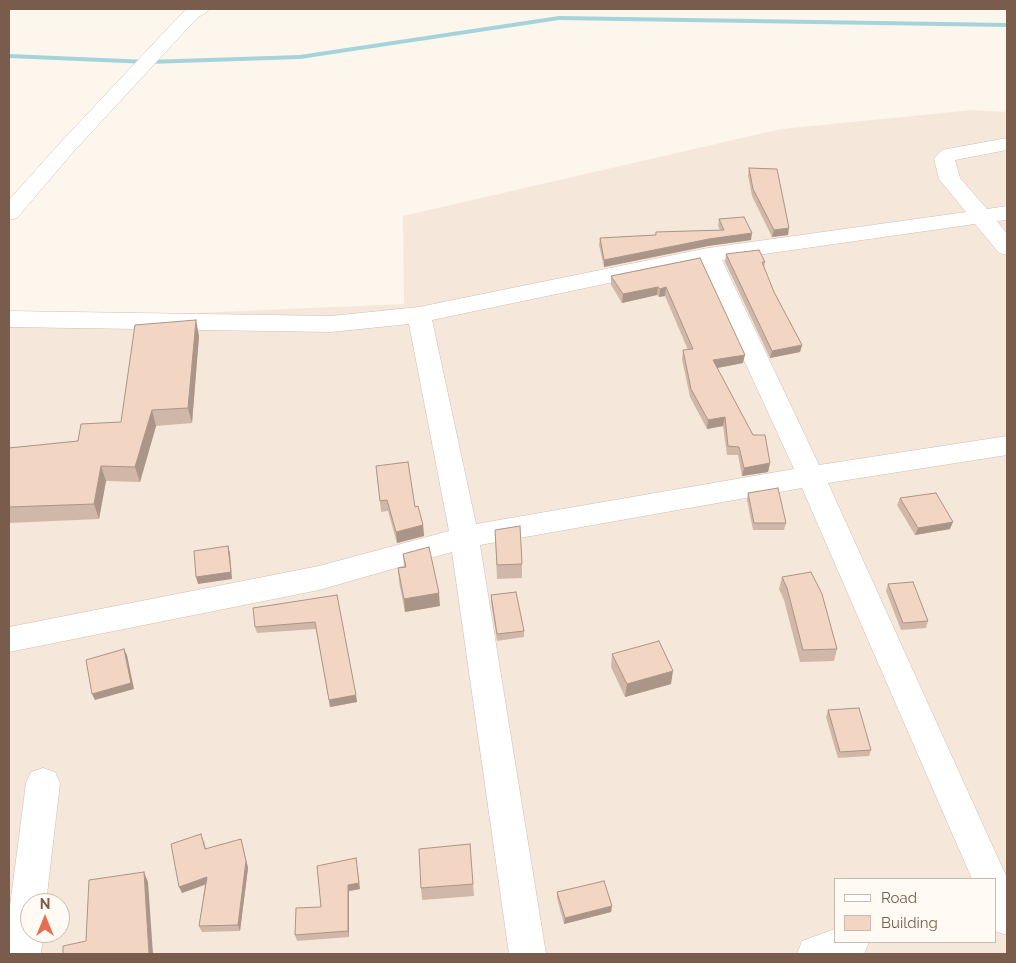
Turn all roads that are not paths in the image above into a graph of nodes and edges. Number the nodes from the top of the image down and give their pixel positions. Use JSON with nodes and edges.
{"nodes":[{"id":1,"x":200,"y":9,"type":"edge"},
{"id":2,"x":1007,"y":144,"type":"edge"},
{"id":3,"x":9,"y":213,"type":"edge"},
{"id":4,"x":1007,"y":213,"type":"edge"},
{"id":5,"x":980,"y":216,"type":"junction"},
{"id":6,"x":1007,"y":248,"type":"edge"},
{"id":7,"x":708,"y":254,"type":"junction"},
{"id":8,"x":419,"y":315,"type":"junction"},
{"id":9,"x":9,"y":319,"type":"edge"},
{"id":10,"x":1007,"y":445,"type":"edge"},
{"id":11,"x":810,"y":476,"type":"junction"},
{"id":12,"x":464,"y":537,"type":"junction"},
{"id":13,"x":9,"y":640,"type":"edge"},
{"id":14,"x":43,"y":783,"type":"dead end"},
{"id":15,"x":990,"y":878,"type":"edge"},
{"id":16,"x":996,"y":893,"type":"edge"},
{"id":17,"x":1007,"y":918,"type":"edge"},
{"id":18,"x":848,"y":943,"type":"edge"},
{"id":19,"x":22,"y":954,"type":"edge"},
{"id":20,"x":528,"y":954,"type":"edge"},
{"id":21,"x":815,"y":954,"type":"edge"}],
"edges":[{"from":1,"to":3,"type":"street"},
{"from":2,"to":5,"type":"street"},
{"from":4,"to":5,"type":"street"},
{"from":5,"to":6,"type":"street"},
{"from":5,"to":7,"type":"street"},
{"from":7,"to":8,"type":"street"},
{"from":7,"to":11,"type":"street"},
{"from":8,"to":9,"type":"street"},
{"from":8,"to":12,"type":"street"},
{"from":10,"to":11,"type":"street"},
{"from":11,"to":12,"type":"street"},
{"from":11,"to":15,"type":"street"},
{"from":12,"to":13,"type":"street"},
{"from":12,"to":20,"type":"street"},
{"from":14,"to":19,"type":"street"},
{"from":16,"to":17,"type":"street"},
{"from":18,"to":21,"type":"street"}]}
